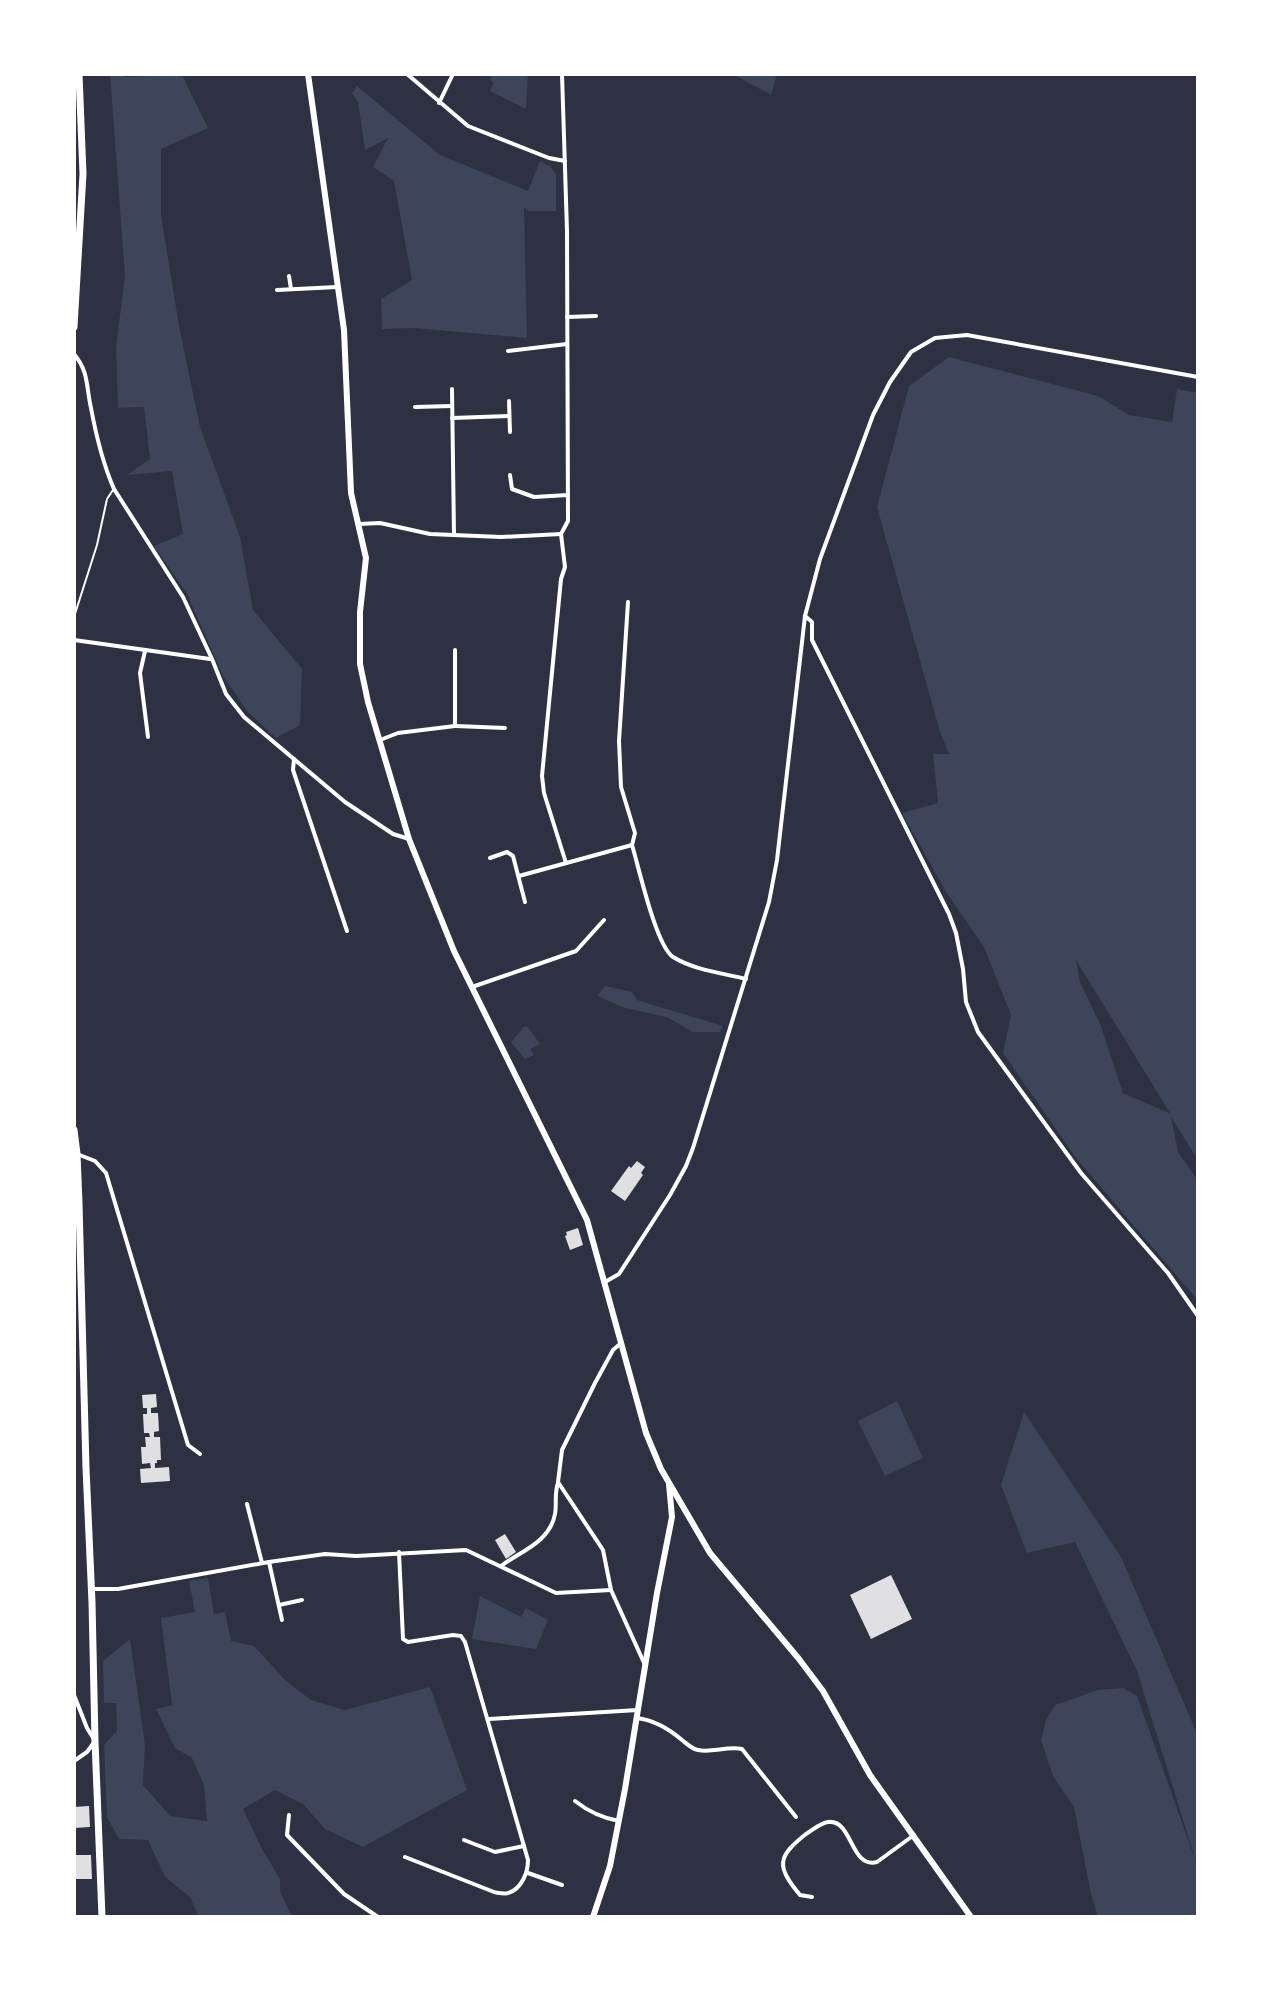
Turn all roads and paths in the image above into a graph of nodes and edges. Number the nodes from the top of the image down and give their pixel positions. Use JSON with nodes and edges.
{"nodes":[{"id":1,"x":79,"y":74,"type":"edge"},
{"id":2,"x":308,"y":74,"type":"edge"},
{"id":3,"x":407,"y":74,"type":"edge"},
{"id":4,"x":453,"y":74,"type":"edge"},
{"id":5,"x":562,"y":74,"type":"edge"},
{"id":6,"x":439,"y":103,"type":"junction"},
{"id":7,"x":565,"y":161,"type":"junction"},
{"id":8,"x":78,"y":214,"type":"edge"},
{"id":9,"x":289,"y":276,"type":"dead end"},
{"id":10,"x":337,"y":287,"type":"junction"},
{"id":11,"x":291,"y":289,"type":"junction"},
{"id":12,"x":277,"y":290,"type":"dead end"},
{"id":13,"x":596,"y":316,"type":"dead end"},
{"id":14,"x":567,"y":317,"type":"junction"},
{"id":15,"x":74,"y":327,"type":"edge"},
{"id":16,"x":567,"y":344,"type":"junction"},
{"id":17,"x":508,"y":351,"type":"dead end"},
{"id":18,"x":74,"y":354,"type":"edge"},
{"id":19,"x":1198,"y":377,"type":"edge"},
{"id":20,"x":452,"y":389,"type":"dead end"},
{"id":21,"x":509,"y":401,"type":"dead end"},
{"id":22,"x":452,"y":406,"type":"junction"},
{"id":23,"x":415,"y":407,"type":"dead end"},
{"id":24,"x":509,"y":416,"type":"junction"},
{"id":25,"x":452,"y":418,"type":"junction"},
{"id":26,"x":510,"y":432,"type":"dead end"},
{"id":27,"x":510,"y":475,"type":"dead end"},
{"id":28,"x":114,"y":489,"type":"junction"},
{"id":29,"x":568,"y":495,"type":"junction"},
{"id":30,"x":359,"y":524,"type":"junction"},
{"id":31,"x":561,"y":534,"type":"junction"},
{"id":32,"x":454,"y":535,"type":"junction"},
{"id":33,"x":628,"y":602,"type":"dead end"},
{"id":34,"x":805,"y":616,"type":"junction"},
{"id":35,"x":74,"y":617,"type":"edge"},
{"id":36,"x":74,"y":640,"type":"edge"},
{"id":37,"x":455,"y":650,"type":"dead end"},
{"id":38,"x":145,"y":651,"type":"junction"},
{"id":39,"x":212,"y":659,"type":"junction"},
{"id":40,"x":455,"y":726,"type":"junction"},
{"id":41,"x":505,"y":728,"type":"dead end"},
{"id":42,"x":148,"y":737,"type":"dead end"},
{"id":43,"x":379,"y":741,"type":"junction"},
{"id":44,"x":294,"y":758,"type":"junction"},
{"id":45,"x":409,"y":839,"type":"junction"},
{"id":46,"x":632,"y":845,"type":"junction"},
{"id":47,"x":490,"y":858,"type":"dead end"},
{"id":48,"x":566,"y":863,"type":"junction"},
{"id":49,"x":519,"y":876,"type":"junction"},
{"id":50,"x":525,"y":902,"type":"dead end"},
{"id":51,"x":604,"y":920,"type":"dead end"},
{"id":52,"x":347,"y":931,"type":"dead end"},
{"id":53,"x":746,"y":979,"type":"junction"},
{"id":54,"x":472,"y":987,"type":"junction"},
{"id":55,"x":74,"y":1130,"type":"edge"},
{"id":56,"x":77,"y":1154,"type":"junction"},
{"id":57,"x":77,"y":1254,"type":"edge"},
{"id":58,"x":605,"y":1282,"type":"junction"},
{"id":59,"x":1198,"y":1316,"type":"edge"},
{"id":60,"x":620,"y":1342,"type":"junction"},
{"id":61,"x":200,"y":1454,"type":"dead end"},
{"id":62,"x":669,"y":1481,"type":"junction"},
{"id":63,"x":558,"y":1482,"type":"junction"},
{"id":64,"x":247,"y":1504,"type":"dead end"},
{"id":65,"x":399,"y":1552,"type":"junction"},
{"id":66,"x":269,"y":1562,"type":"junction"},
{"id":67,"x":262,"y":1563,"type":"junction"},
{"id":68,"x":501,"y":1566,"type":"junction"},
{"id":69,"x":92,"y":1589,"type":"junction"},
{"id":70,"x":611,"y":1590,"type":"junction"},
{"id":71,"x":302,"y":1600,"type":"dead end"},
{"id":72,"x":279,"y":1605,"type":"junction"},
{"id":73,"x":282,"y":1620,"type":"dead end"},
{"id":74,"x":646,"y":1667,"type":"junction"},
{"id":75,"x":74,"y":1695,"type":"edge"},
{"id":76,"x":638,"y":1714,"type":"junction"},
{"id":77,"x":489,"y":1719,"type":"junction"},
{"id":78,"x":95,"y":1741,"type":"junction"},
{"id":79,"x":74,"y":1761,"type":"edge"},
{"id":80,"x":575,"y":1801,"type":"dead end"},
{"id":81,"x":289,"y":1815,"type":"dead end"},
{"id":82,"x":796,"y":1817,"type":"dead end"},
{"id":83,"x":619,"y":1821,"type":"junction"},
{"id":84,"x":914,"y":1835,"type":"junction"},
{"id":85,"x":464,"y":1840,"type":"dead end"},
{"id":86,"x":524,"y":1846,"type":"junction"},
{"id":87,"x":405,"y":1857,"type":"dead end"},
{"id":88,"x":528,"y":1873,"type":"junction"},
{"id":89,"x":562,"y":1885,"type":"dead end"},
{"id":90,"x":812,"y":1897,"type":"dead end"},
{"id":91,"x":102,"y":1917,"type":"edge"},
{"id":92,"x":378,"y":1917,"type":"edge"},
{"id":93,"x":593,"y":1917,"type":"edge"},
{"id":94,"x":971,"y":1917,"type":"edge"}],
"edges":[{"from":1,"to":8,"type":"main road"},
{"from":2,"to":10,"type":"street"},
{"from":3,"to":6,"type":"street"},
{"from":4,"to":6,"type":"street"},
{"from":5,"to":7,"type":"street"},
{"from":6,"to":7,"type":"street"},
{"from":7,"to":14,"type":"street"},
{"from":8,"to":15,"type":"main road"},
{"from":9,"to":11,"type":"street"},
{"from":10,"to":11,"type":"street"},
{"from":10,"to":30,"type":"street"},
{"from":11,"to":12,"type":"street"},
{"from":13,"to":14,"type":"street"},
{"from":14,"to":16,"type":"street"},
{"from":16,"to":17,"type":"street"},
{"from":16,"to":29,"type":"street"},
{"from":18,"to":28,"type":"street"},
{"from":19,"to":34,"type":"street"},
{"from":20,"to":22,"type":"street"},
{"from":21,"to":24,"type":"street"},
{"from":22,"to":23,"type":"street"},
{"from":22,"to":25,"type":"street"},
{"from":24,"to":25,"type":"street"},
{"from":24,"to":26,"type":"street"},
{"from":25,"to":32,"type":"street"},
{"from":27,"to":29,"type":"street"},
{"from":28,"to":35,"type":"lane"},
{"from":28,"to":39,"type":"street"},
{"from":29,"to":31,"type":"street"},
{"from":30,"to":32,"type":"street"},
{"from":30,"to":43,"type":"street"},
{"from":31,"to":32,"type":"street"},
{"from":31,"to":48,"type":"street"},
{"from":33,"to":46,"type":"street"},
{"from":34,"to":53,"type":"street"},
{"from":34,"to":59,"type":"street"},
{"from":36,"to":38,"type":"street"},
{"from":37,"to":40,"type":"street"},
{"from":38,"to":39,"type":"street"},
{"from":38,"to":42,"type":"street"},
{"from":39,"to":44,"type":"street"},
{"from":40,"to":41,"type":"street"},
{"from":40,"to":43,"type":"street"},
{"from":43,"to":45,"type":"street"},
{"from":44,"to":45,"type":"street"},
{"from":44,"to":52,"type":"street"},
{"from":45,"to":54,"type":"street"},
{"from":46,"to":48,"type":"street"},
{"from":46,"to":53,"type":"street"},
{"from":47,"to":49,"type":"street"},
{"from":48,"to":49,"type":"street"},
{"from":49,"to":50,"type":"street"},
{"from":51,"to":54,"type":"street"},
{"from":53,"to":58,"type":"street"},
{"from":54,"to":58,"type":"street"},
{"from":55,"to":56,"type":"main road"},
{"from":56,"to":57,"type":"main road"},
{"from":56,"to":61,"type":"street"},
{"from":57,"to":69,"type":"main road"},
{"from":58,"to":60,"type":"street"},
{"from":60,"to":62,"type":"street"},
{"from":60,"to":63,"type":"street"},
{"from":62,"to":74,"type":"street"},
{"from":62,"to":84,"type":"street"},
{"from":63,"to":68,"type":"street"},
{"from":63,"to":70,"type":"street"},
{"from":64,"to":67,"type":"street"},
{"from":65,"to":66,"type":"street"},
{"from":65,"to":68,"type":"street"},
{"from":65,"to":77,"type":"street"},
{"from":66,"to":67,"type":"street"},
{"from":66,"to":72,"type":"street"},
{"from":67,"to":69,"type":"street"},
{"from":68,"to":70,"type":"street"},
{"from":69,"to":78,"type":"main road"},
{"from":70,"to":74,"type":"street"},
{"from":71,"to":72,"type":"street"},
{"from":72,"to":73,"type":"street"},
{"from":74,"to":76,"type":"street"},
{"from":75,"to":78,"type":"street"},
{"from":76,"to":77,"type":"street"},
{"from":76,"to":82,"type":"street"},
{"from":76,"to":83,"type":"street"},
{"from":77,"to":86,"type":"street"},
{"from":78,"to":79,"type":"street"},
{"from":78,"to":91,"type":"main road"},
{"from":80,"to":83,"type":"street"},
{"from":81,"to":92,"type":"street"},
{"from":83,"to":93,"type":"street"},
{"from":84,"to":90,"type":"street"},
{"from":84,"to":94,"type":"street"},
{"from":85,"to":86,"type":"street"},
{"from":86,"to":88,"type":"street"},
{"from":87,"to":88,"type":"street"},
{"from":88,"to":89,"type":"street"}]}
